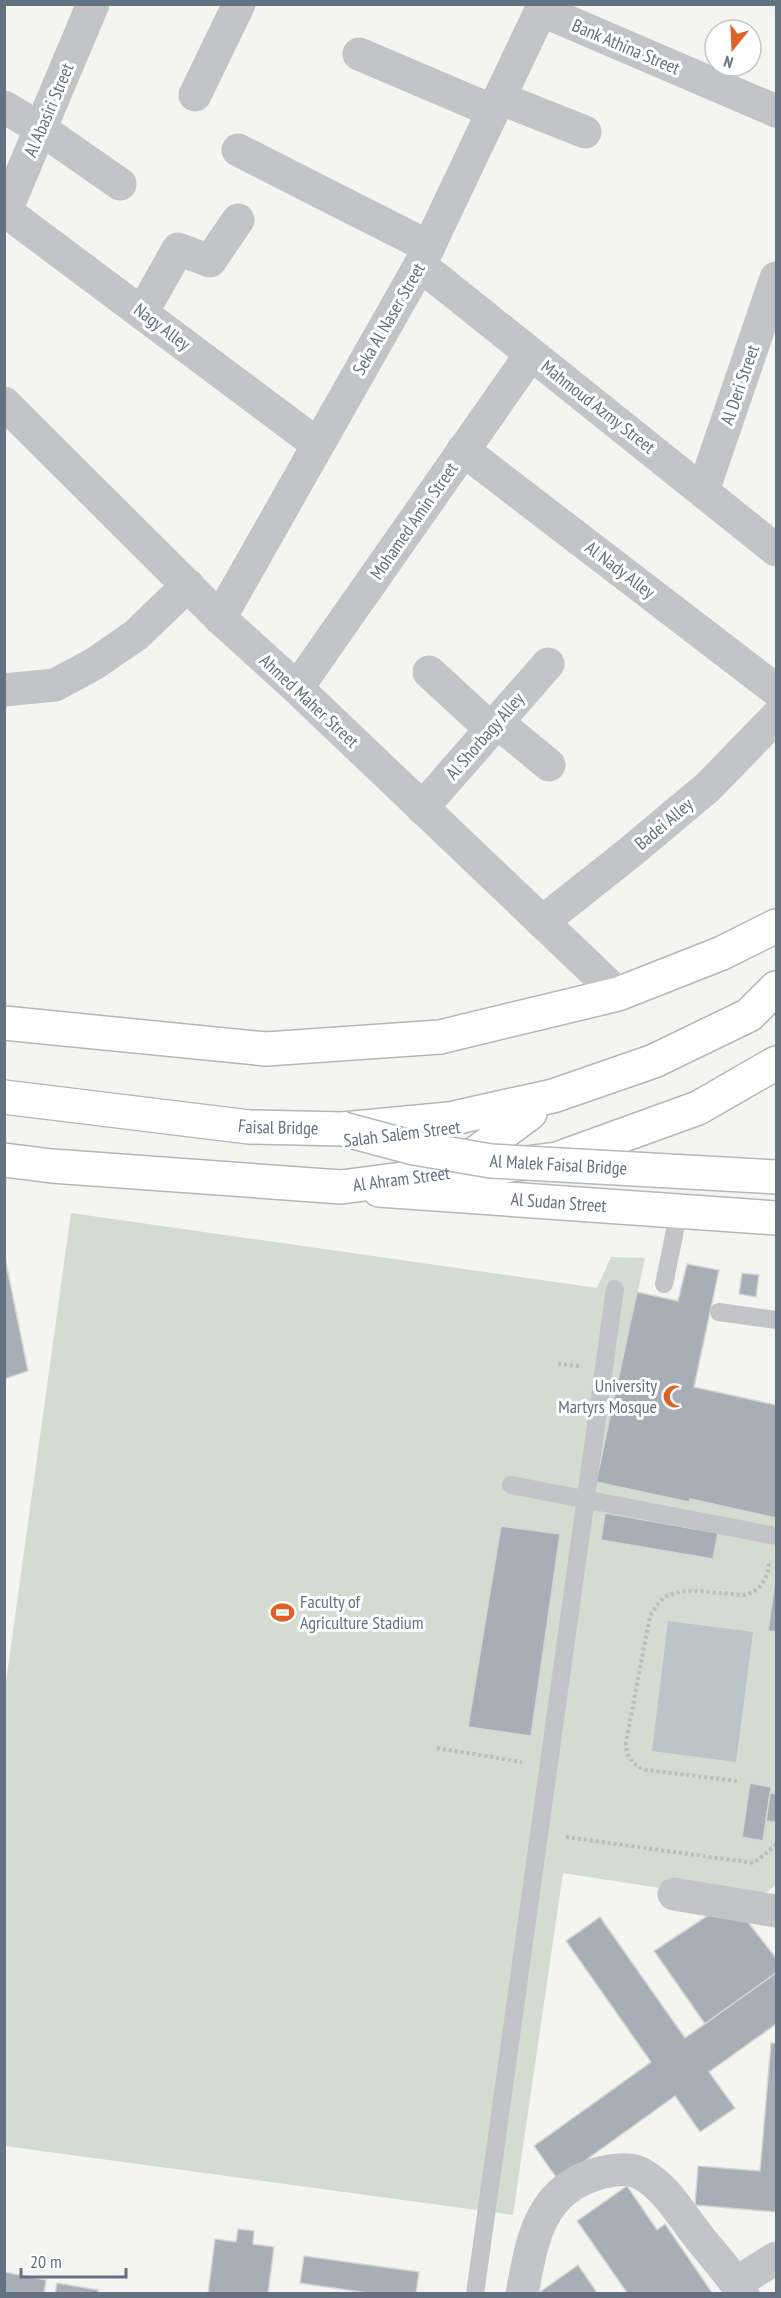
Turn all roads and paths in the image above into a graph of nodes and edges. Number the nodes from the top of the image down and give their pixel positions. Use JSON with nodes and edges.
{"nodes":[{"id":1,"x":93,"y":4,"type":"edge"},
{"id":2,"x":239,"y":4,"type":"edge"},
{"id":3,"x":543,"y":7,"type":"edge"},
{"id":4,"x":359,"y":54,"type":"dead end"},
{"id":5,"x":195,"y":95,"type":"dead end"},
{"id":6,"x":496,"y":104,"type":"junction"},
{"id":7,"x":4,"y":107,"type":"edge"},
{"id":8,"x":777,"y":111,"type":"edge"},
{"id":9,"x":41,"y":129,"type":"junction"},
{"id":10,"x":585,"y":132,"type":"dead end"},
{"id":11,"x":238,"y":150,"type":"dead end"},
{"id":12,"x":120,"y":184,"type":"dead end"},
{"id":13,"x":5,"y":212,"type":"edge"},
{"id":14,"x":238,"y":220,"type":"dead end"},
{"id":15,"x":424,"y":256,"type":"junction"},
{"id":16,"x":777,"y":279,"type":"edge"},
{"id":17,"x":142,"y":313,"type":"junction"},
{"id":18,"x":531,"y":354,"type":"junction"},
{"id":19,"x":4,"y":403,"type":"edge"},
{"id":20,"x":317,"y":444,"type":"junction"},
{"id":21,"x":464,"y":450,"type":"junction"},
{"id":22,"x":704,"y":491,"type":"junction"},
{"id":23,"x":777,"y":550,"type":"edge"},
{"id":24,"x":188,"y":585,"type":"junction"},
{"id":25,"x":220,"y":618,"type":"junction"},
{"id":26,"x":548,"y":664,"type":"dead end"},
{"id":27,"x":429,"y":672,"type":"dead end"},
{"id":28,"x":297,"y":688,"type":"junction"},
{"id":29,"x":4,"y":690,"type":"edge"},
{"id":30,"x":777,"y":690,"type":"edge"},
{"id":31,"x":777,"y":717,"type":"edge"},
{"id":32,"x":494,"y":725,"type":"junction"},
{"id":33,"x":549,"y":765,"type":"dead end"},
{"id":34,"x":422,"y":808,"type":"junction"},
{"id":35,"x":542,"y":922,"type":"junction"},
{"id":36,"x":777,"y":926,"type":"edge"},
{"id":37,"x":777,"y":988,"type":"edge"},
{"id":38,"x":618,"y":994,"type":"junction"},
{"id":39,"x":768,"y":1010,"type":"edge"},
{"id":40,"x":4,"y":1023,"type":"edge"},
{"id":41,"x":777,"y":1063,"type":"edge"},
{"id":42,"x":4,"y":1097,"type":"edge"},
{"id":43,"x":4,"y":1113,"type":"edge"},
{"id":44,"x":530,"y":1113,"type":"junction"},
{"id":45,"x":343,"y":1129,"type":"junction"},
{"id":46,"x":4,"y":1160,"type":"edge"},
{"id":47,"x":449,"y":1173,"type":"junction"},
{"id":48,"x":777,"y":1177,"type":"edge"},
{"id":49,"x":341,"y":1187,"type":"junction"},
{"id":50,"x":679,"y":1211,"type":"junction"},
{"id":51,"x":777,"y":1218,"type":"edge"},
{"id":52,"x":664,"y":1284,"type":"dead end"},
{"id":53,"x":615,"y":1289,"type":"dead end"},
{"id":54,"x":719,"y":1312,"type":"dead end"},
{"id":55,"x":777,"y":1320,"type":"edge"},
{"id":56,"x":512,"y":1485,"type":"dead end"},
{"id":57,"x":584,"y":1499,"type":"junction"},
{"id":58,"x":774,"y":1536,"type":"edge"},
{"id":59,"x":438,"y":1748,"type":"dead end"},
{"id":60,"x":548,"y":1767,"type":"junction"},
{"id":61,"x":736,"y":1782,"type":"dead end"},
{"id":62,"x":538,"y":1833,"type":"junction"},
{"id":63,"x":777,"y":1845,"type":"edge"},
{"id":64,"x":674,"y":1894,"type":"dead end"},
{"id":65,"x":777,"y":1911,"type":"edge"},
{"id":66,"x":759,"y":2278,"type":"edge"},
{"id":67,"x":475,"y":2294,"type":"edge"},
{"id":68,"x":522,"y":2294,"type":"edge"}],
"edges":[{"from":1,"to":9,"type":"street","name":"Al Abasiri Street"},
{"from":2,"to":5,"type":"street"},
{"from":3,"to":6,"type":"street","name":"Seka Al Naser Street"},
{"from":3,"to":8,"type":"street","name":"Bank Athina Street"},
{"from":4,"to":6,"type":"street"},
{"from":6,"to":10,"type":"street"},
{"from":6,"to":15,"type":"street","name":"Seka Al Naser Street"},
{"from":7,"to":9,"type":"street"},
{"from":9,"to":12,"type":"street"},
{"from":9,"to":13,"type":"street","name":"Al Abasiri Street"},
{"from":11,"to":15,"type":"street","name":"Mahmoud Azmy Street"},
{"from":13,"to":17,"type":"street","name":"Nagy Alley"},
{"from":14,"to":17,"type":"street"},
{"from":15,"to":18,"type":"street","name":"Mahmoud Azmy Street"},
{"from":15,"to":20,"type":"street","name":"Seka Al Naser Street"},
{"from":16,"to":22,"type":"street","name":"Al Deri Street"},
{"from":17,"to":20,"type":"street","name":"Nagy Alley"},
{"from":18,"to":21,"type":"street","name":"Mohamed Amin Street"},
{"from":18,"to":22,"type":"street","name":"Mahmoud Azmy Street"},
{"from":19,"to":24,"type":"street","name":"Ahmed Maher Street"},
{"from":20,"to":25,"type":"street","name":"Seka Al Naser Street"},
{"from":21,"to":28,"type":"street","name":"Mohamed Amin Street"},
{"from":21,"to":30,"type":"street","name":"Al Nady Alley"},
{"from":22,"to":23,"type":"street","name":"Mahmoud Azmy Street"},
{"from":24,"to":25,"type":"street","name":"Ahmed Maher Street"},
{"from":24,"to":29,"type":"street"},
{"from":25,"to":28,"type":"street","name":"Ahmed Maher Street"},
{"from":26,"to":32,"type":"street","name":"Al Shorbagy Alley"},
{"from":27,"to":32,"type":"street"},
{"from":28,"to":34,"type":"street","name":"Ahmed Maher Street"},
{"from":31,"to":35,"type":"street","name":"Badei Alley"},
{"from":32,"to":33,"type":"street"},
{"from":32,"to":34,"type":"street","name":"Al Shorbagy Alley"},
{"from":34,"to":35,"type":"street","name":"Ahmed Maher Street"},
{"from":35,"to":38,"type":"street","name":"Ahmed Maher Street"},
{"from":36,"to":38,"type":"main road"},
{"from":37,"to":39,"type":"main road"},
{"from":38,"to":40,"type":"main road"},
{"from":39,"to":44,"type":"main road","name":"Salah Salem Street"},
{"from":39,"to":45,"type":"main road","name":"Faisal Bridge"},
{"from":41,"to":47,"type":"main road","name":"Al Ahram Street"},
{"from":42,"to":45,"type":"main road","name":"Faisal Bridge"},
{"from":43,"to":44,"type":"main road","name":"Salah Salem Street"},
{"from":44,"to":47,"type":"main road"},
{"from":45,"to":48,"type":"main road","name":"Al Malek Faisal Bridge","bridge":true},
{"from":46,"to":49,"type":"main road","name":"Al Ahram Street"},
{"from":47,"to":49,"type":"main road","name":"Al Ahram Street"},
{"from":49,"to":50,"type":"main road","name":"Al Sudan Street"},
{"from":50,"to":51,"type":"main road","name":"Al Sudan Street"},
{"from":50,"to":52,"type":"lane"},
{"from":53,"to":57,"type":"lane"},
{"from":54,"to":55,"type":"lane"},
{"from":56,"to":57,"type":"lane"},
{"from":57,"to":58,"type":"lane"},
{"from":57,"to":60,"type":"lane"},
{"from":58,"to":61,"type":"path"},
{"from":59,"to":60,"type":"path"},
{"from":60,"to":62,"type":"lane"},
{"from":62,"to":63,"type":"path"},
{"from":62,"to":67,"type":"lane"},
{"from":64,"to":65,"type":"street"},
{"from":66,"to":68,"type":"street"}]}
